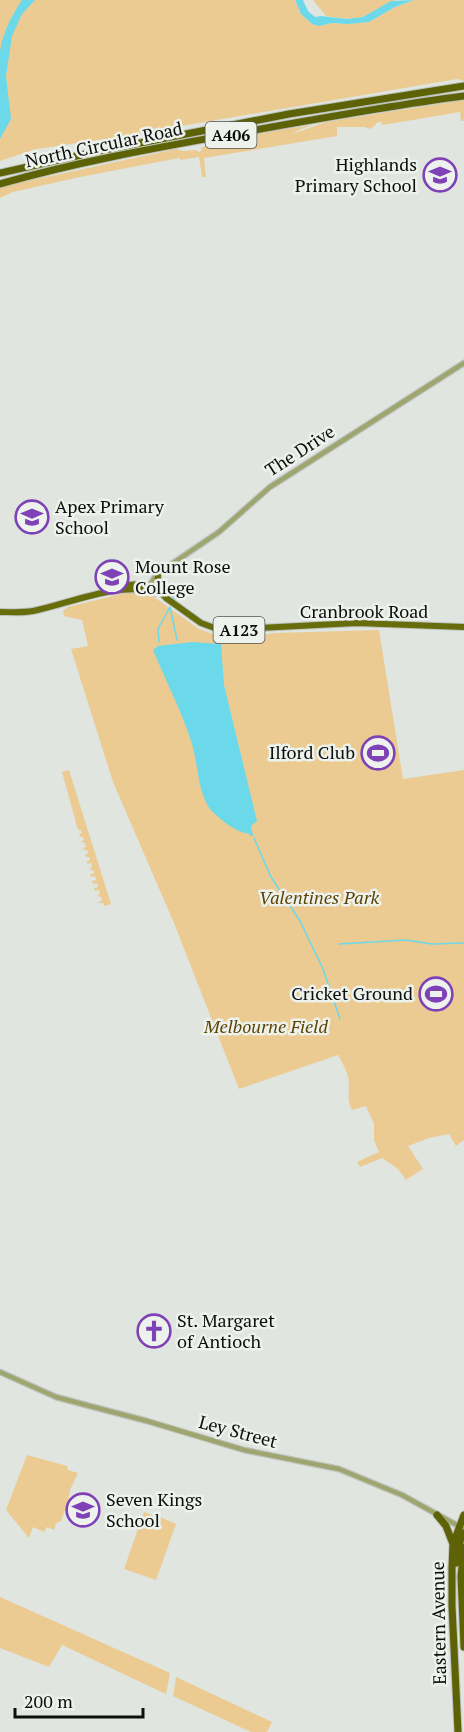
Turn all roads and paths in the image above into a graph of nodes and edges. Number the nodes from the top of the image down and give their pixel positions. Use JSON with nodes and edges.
{"nodes":[{"id":1,"x":464,"y":86,"type":"edge"},
{"id":2,"x":464,"y":96,"type":"edge"},
{"id":3,"x":0,"y":173,"type":"edge"},
{"id":4,"x":0,"y":184,"type":"edge"},
{"id":5,"x":464,"y":363,"type":"edge"},
{"id":6,"x":158,"y":575,"type":"junction"},
{"id":7,"x":150,"y":589,"type":"junction"},
{"id":8,"x":164,"y":595,"type":"junction"},
{"id":9,"x":0,"y":612,"type":"edge"},
{"id":10,"x":464,"y":627,"type":"edge"},
{"id":11,"x":0,"y":1371,"type":"edge"},
{"id":12,"x":437,"y":1515,"type":"junction"},
{"id":13,"x":464,"y":1515,"type":"edge"},
{"id":14,"x":463,"y":1528,"type":"edge"},
{"id":15,"x":453,"y":1544,"type":"junction"},
{"id":16,"x":464,"y":1547,"type":"edge"},
{"id":17,"x":452,"y":1587,"type":"junction"},
{"id":18,"x":464,"y":1647,"type":"edge"},
{"id":19,"x":458,"y":1732,"type":"edge"}],
"edges":[{"from":1,"to":3,"type":"highway","name":"North Circular Road","number":"A406"},
{"from":2,"to":4,"type":"highway","name":"North Circular Road","number":"A406"},
{"from":5,"to":6,"type":"street","name":"The Drive"},
{"from":6,"to":7,"type":"street","name":"The Drive"},
{"from":6,"to":8,"type":"main road"},
{"from":7,"to":8,"type":"main road","name":"Cranbrook Road","number":"A123"},
{"from":7,"to":9,"type":"main road","name":"Cranbrook Road","number":"A123"},
{"from":8,"to":10,"type":"main road","name":"Cranbrook Road","number":"A123"},
{"from":11,"to":12,"type":"street","name":"Ley Street"},
{"from":12,"to":14,"type":"street","name":"Ley Street"},
{"from":12,"to":15,"type":"highway"},
{"from":13,"to":14,"type":"highway","name":"Eastern Avenue"},
{"from":14,"to":15,"type":"highway","name":"Eastern Avenue"},
{"from":14,"to":17,"type":"highway"},
{"from":15,"to":17,"type":"highway","name":"Eastern Avenue"},
{"from":16,"to":18,"type":"highway","name":"Eastern Avenue"},
{"from":17,"to":19,"type":"highway","name":"Eastern Avenue"}]}
